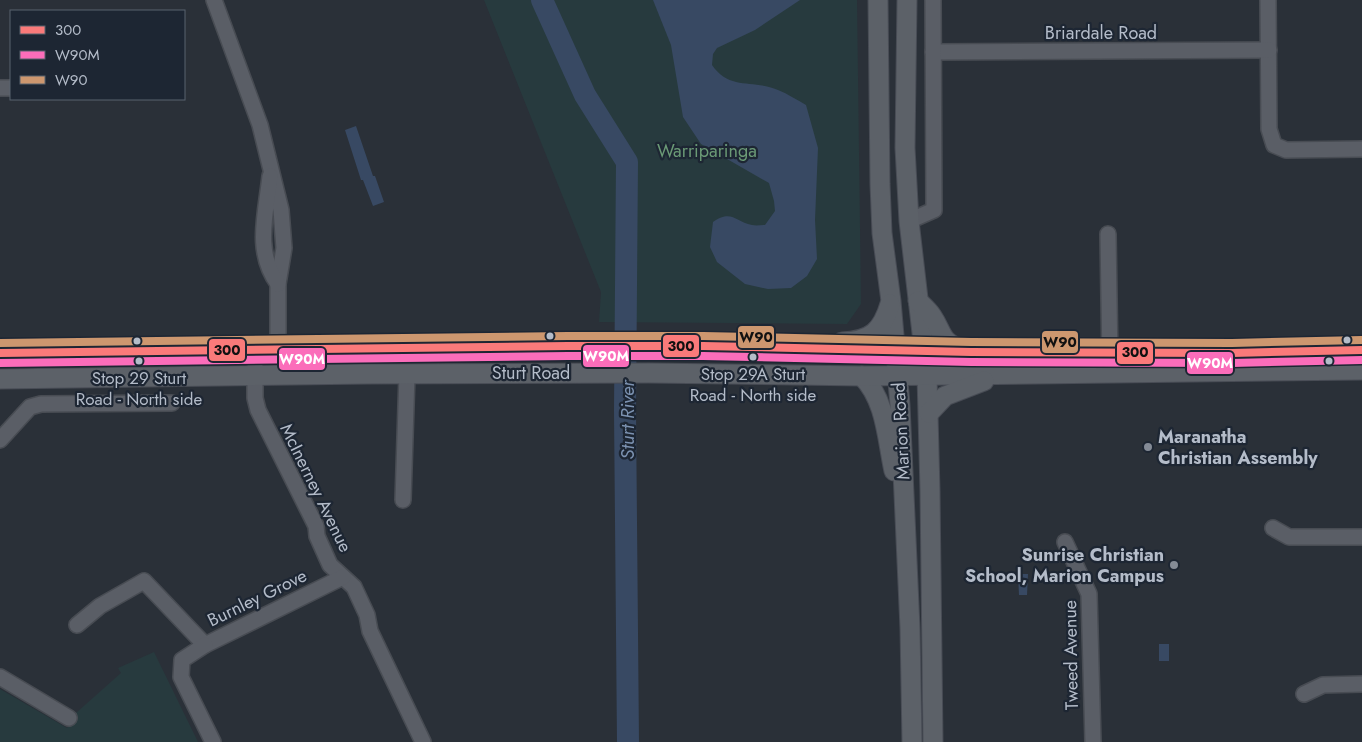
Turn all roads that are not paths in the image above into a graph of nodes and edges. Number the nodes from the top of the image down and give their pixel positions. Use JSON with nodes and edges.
{"nodes":[{"id":1,"x":214,"y":0,"type":"edge"},
{"id":2,"x":878,"y":0,"type":"edge"},
{"id":3,"x":907,"y":0,"type":"edge"},
{"id":4,"x":932,"y":0,"type":"edge"},
{"id":5,"x":1268,"y":0,"type":"edge"},
{"id":6,"x":1269,"y":50,"type":"junction"},
{"id":7,"x":933,"y":52,"type":"junction"},
{"id":8,"x":1362,"y":149,"type":"edge"},
{"id":9,"x":270,"y":167,"type":"junction"},
{"id":10,"x":909,"y":221,"type":"junction"},
{"id":11,"x":1108,"y":234,"type":"dead end"},
{"id":12,"x":278,"y":284,"type":"junction"},
{"id":13,"x":891,"y":301,"type":"junction"},
{"id":14,"x":918,"y":301,"type":"junction"},
{"id":15,"x":735,"y":346,"type":"junction"},
{"id":16,"x":255,"y":348,"type":"junction"},
{"id":17,"x":278,"y":348,"type":"junction"},
{"id":18,"x":895,"y":350,"type":"junction"},
{"id":19,"x":924,"y":350,"type":"junction"},
{"id":20,"x":1362,"y":350,"type":"edge"},
{"id":21,"x":971,"y":352,"type":"junction"},
{"id":22,"x":1232,"y":352,"type":"junction"},
{"id":23,"x":0,"y":353,"type":"edge"},
{"id":24,"x":1110,"y":353,"type":"junction"},
{"id":25,"x":1362,"y":370,"type":"edge"},
{"id":26,"x":1235,"y":372,"type":"junction"},
{"id":27,"x":1110,"y":373,"type":"junction"},
{"id":28,"x":407,"y":374,"type":"junction"},
{"id":29,"x":255,"y":375,"type":"junction"},
{"id":30,"x":862,"y":376,"type":"junction"},
{"id":31,"x":898,"y":376,"type":"junction"},
{"id":32,"x":927,"y":376,"type":"junction"},
{"id":33,"x":994,"y":376,"type":"junction"},
{"id":34,"x":0,"y":379,"type":"edge"},
{"id":35,"x":172,"y":403,"type":"dead end"},
{"id":36,"x":929,"y":413,"type":"junction"},
{"id":37,"x":0,"y":440,"type":"edge"},
{"id":38,"x":403,"y":500,"type":"dead end"},
{"id":39,"x":905,"y":526,"type":"junction"},
{"id":40,"x":1273,"y":528,"type":"dead end"},
{"id":41,"x":1362,"y":537,"type":"edge"},
{"id":42,"x":1066,"y":542,"type":"dead end"},
{"id":43,"x":342,"y":577,"type":"junction"},
{"id":44,"x":77,"y":626,"type":"dead end"},
{"id":45,"x":205,"y":645,"type":"junction"},
{"id":46,"x":0,"y":678,"type":"edge"},
{"id":47,"x":1362,"y":684,"type":"edge"},
{"id":48,"x":1304,"y":694,"type":"dead end"},
{"id":49,"x":69,"y":718,"type":"dead end"},
{"id":50,"x":213,"y":742,"type":"edge"},
{"id":51,"x":423,"y":742,"type":"edge"},
{"id":52,"x":912,"y":742,"type":"edge"},
{"id":53,"x":933,"y":742,"type":"edge"},
{"id":54,"x":1093,"y":742,"type":"edge"}],
"edges":[{"from":1,"to":9,"type":"street"},
{"from":2,"to":13,"type":"main road","name":"Marion Road"},
{"from":3,"to":10,"type":"main road","name":"Marion Road"},
{"from":4,"to":7,"type":"street"},
{"from":5,"to":6,"type":"street"},
{"from":6,"to":7,"type":"street","name":"Briardale Road"},
{"from":6,"to":8,"type":"street"},
{"from":7,"to":10,"type":"street"},
{"from":9,"to":12,"type":"street"},
{"from":9,"to":12,"type":"street"},
{"from":10,"to":14,"type":"main road","name":"Marion Road"},
{"from":11,"to":24,"type":"street"},
{"from":12,"to":17,"type":"street"},
{"from":13,"to":15,"type":"main road"},
{"from":13,"to":18,"type":"main road","name":"Marion Road"},
{"from":14,"to":19,"type":"main road","name":"Marion Road"},
{"from":14,"to":21,"type":"main road"},
{"from":15,"to":17,"type":"main road","name":"Sturt Road"},
{"from":15,"to":18,"type":"main road","name":"Sturt Road"},
{"from":16,"to":17,"type":"main road","name":"Sturt Road"},
{"from":16,"to":23,"type":"main road","name":"Sturt Road"},
{"from":16,"to":29,"type":"street","name":"McInerney Avenue"},
{"from":18,"to":19,"type":"main road","name":"Sturt Road"},
{"from":18,"to":31,"type":"main road","name":"Marion Road"},
{"from":19,"to":21,"type":"main road","name":"Sturt Road"},
{"from":19,"to":32,"type":"main road","name":"Marion Road"},
{"from":20,"to":22,"type":"main road","name":"Sturt Road"},
{"from":21,"to":24,"type":"main road","name":"Sturt Road"},
{"from":22,"to":24,"type":"main road","name":"Sturt Road"},
{"from":22,"to":26,"type":"main road"},
{"from":24,"to":27,"type":"street"},
{"from":25,"to":26,"type":"main road","name":"Sturt Road"},
{"from":26,"to":27,"type":"main road","name":"Sturt Road"},
{"from":27,"to":33,"type":"main road","name":"Sturt Road"},
{"from":28,"to":29,"type":"main road","name":"Sturt Road"},
{"from":28,"to":30,"type":"main road","name":"Sturt Road"},
{"from":28,"to":38,"type":"street"},
{"from":29,"to":34,"type":"main road","name":"Sturt Road"},
{"from":29,"to":43,"type":"street","name":"McInerney Avenue"},
{"from":30,"to":31,"type":"main road","name":"Sturt Road"},
{"from":30,"to":39,"type":"main road"},
{"from":31,"to":32,"type":"main road","name":"Sturt Road"},
{"from":31,"to":39,"type":"main road","name":"Marion Road"},
{"from":32,"to":33,"type":"main road","name":"Sturt Road"},
{"from":32,"to":36,"type":"main road","name":"Marion Road"},
{"from":33,"to":36,"type":"main road"},
{"from":35,"to":37,"type":"street"},
{"from":36,"to":53,"type":"main road","name":"Marion Road"},
{"from":39,"to":52,"type":"main road","name":"Marion Road"},
{"from":40,"to":41,"type":"street"},
{"from":42,"to":54,"type":"street","name":"Tweed Avenue"},
{"from":43,"to":45,"type":"street","name":"Burnley Grove"},
{"from":43,"to":51,"type":"street","name":"McInerney Avenue"},
{"from":44,"to":45,"type":"street","name":"Burnley Grove"},
{"from":45,"to":50,"type":"street"},
{"from":46,"to":49,"type":"street"},
{"from":47,"to":48,"type":"street"}]}
